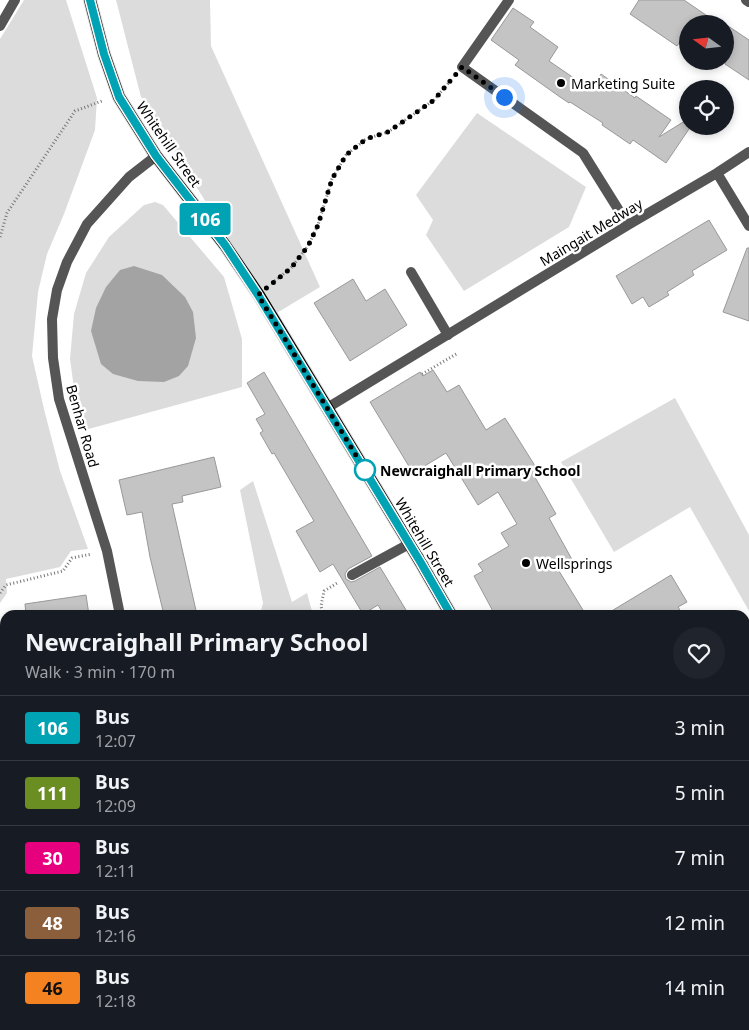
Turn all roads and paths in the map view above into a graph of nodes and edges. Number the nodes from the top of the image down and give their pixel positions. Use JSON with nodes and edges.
{"nodes":[{"id":1,"x":15,"y":0,"type":"edge"},
{"id":2,"x":90,"y":0,"type":"edge"},
{"id":3,"x":509,"y":0,"type":"edge"},
{"id":4,"x":0,"y":26,"type":"edge"},
{"id":5,"x":462,"y":67,"type":"junction"},
{"id":6,"x":119,"y":97,"type":"junction"},
{"id":7,"x":749,"y":152,"type":"edge"},
{"id":8,"x":156,"y":156,"type":"junction"},
{"id":9,"x":717,"y":173,"type":"junction"},
{"id":10,"x":628,"y":225,"type":"junction"},
{"id":11,"x":749,"y":226,"type":"edge"},
{"id":12,"x":0,"y":238,"type":"edge"},
{"id":13,"x":411,"y":272,"type":"dead end"},
{"id":14,"x":258,"y":295,"type":"junction"},
{"id":15,"x":448,"y":335,"type":"junction"},
{"id":16,"x":458,"y":353,"type":"dead end"},
{"id":17,"x":422,"y":374,"type":"dead end"},
{"id":18,"x":327,"y":408,"type":"junction"},
{"id":19,"x":410,"y":544,"type":"junction"},
{"id":20,"x":107,"y":551,"type":"junction"},
{"id":21,"x":352,"y":575,"type":"joint"},
{"id":22,"x":0,"y":593,"type":"edge"},
{"id":23,"x":119,"y":610,"type":"edge"},
{"id":24,"x":322,"y":610,"type":"edge"},
{"id":25,"x":447,"y":610,"type":"edge"}],
"edges":[{"from":1,"to":4,"type":"street"},
{"from":2,"to":6,"type":"main road","name":"Whitehill Street"},
{"from":3,"to":5,"type":"street"},
{"from":5,"to":10,"type":"street"},
{"from":5,"to":14,"type":"path"},
{"from":6,"to":8,"type":"main road","name":"Whitehill Street"},
{"from":6,"to":12,"type":"path"},
{"from":7,"to":9,"type":"street","name":"Maingait Medway"},
{"from":8,"to":14,"type":"main road","name":"Whitehill Street"},
{"from":8,"to":20,"type":"street","name":"Benhar Road"},
{"from":9,"to":10,"type":"street","name":"Maingait Medway"},
{"from":9,"to":11,"type":"street"},
{"from":10,"to":15,"type":"street","name":"Maingait Medway"},
{"from":13,"to":15,"type":"street"},
{"from":14,"to":18,"type":"main road","name":"Whitehill Street"},
{"from":15,"to":18,"type":"street"},
{"from":16,"to":17,"type":"path"},
{"from":18,"to":19,"type":"main road","name":"Whitehill Street"},
{"from":19,"to":21,"type":"street"},
{"from":19,"to":25,"type":"main road","name":"Whitehill Street"},
{"from":20,"to":22,"type":"path"},
{"from":20,"to":23,"type":"street","name":"Benhar Road"},
{"from":21,"to":24,"type":"path"}]}
